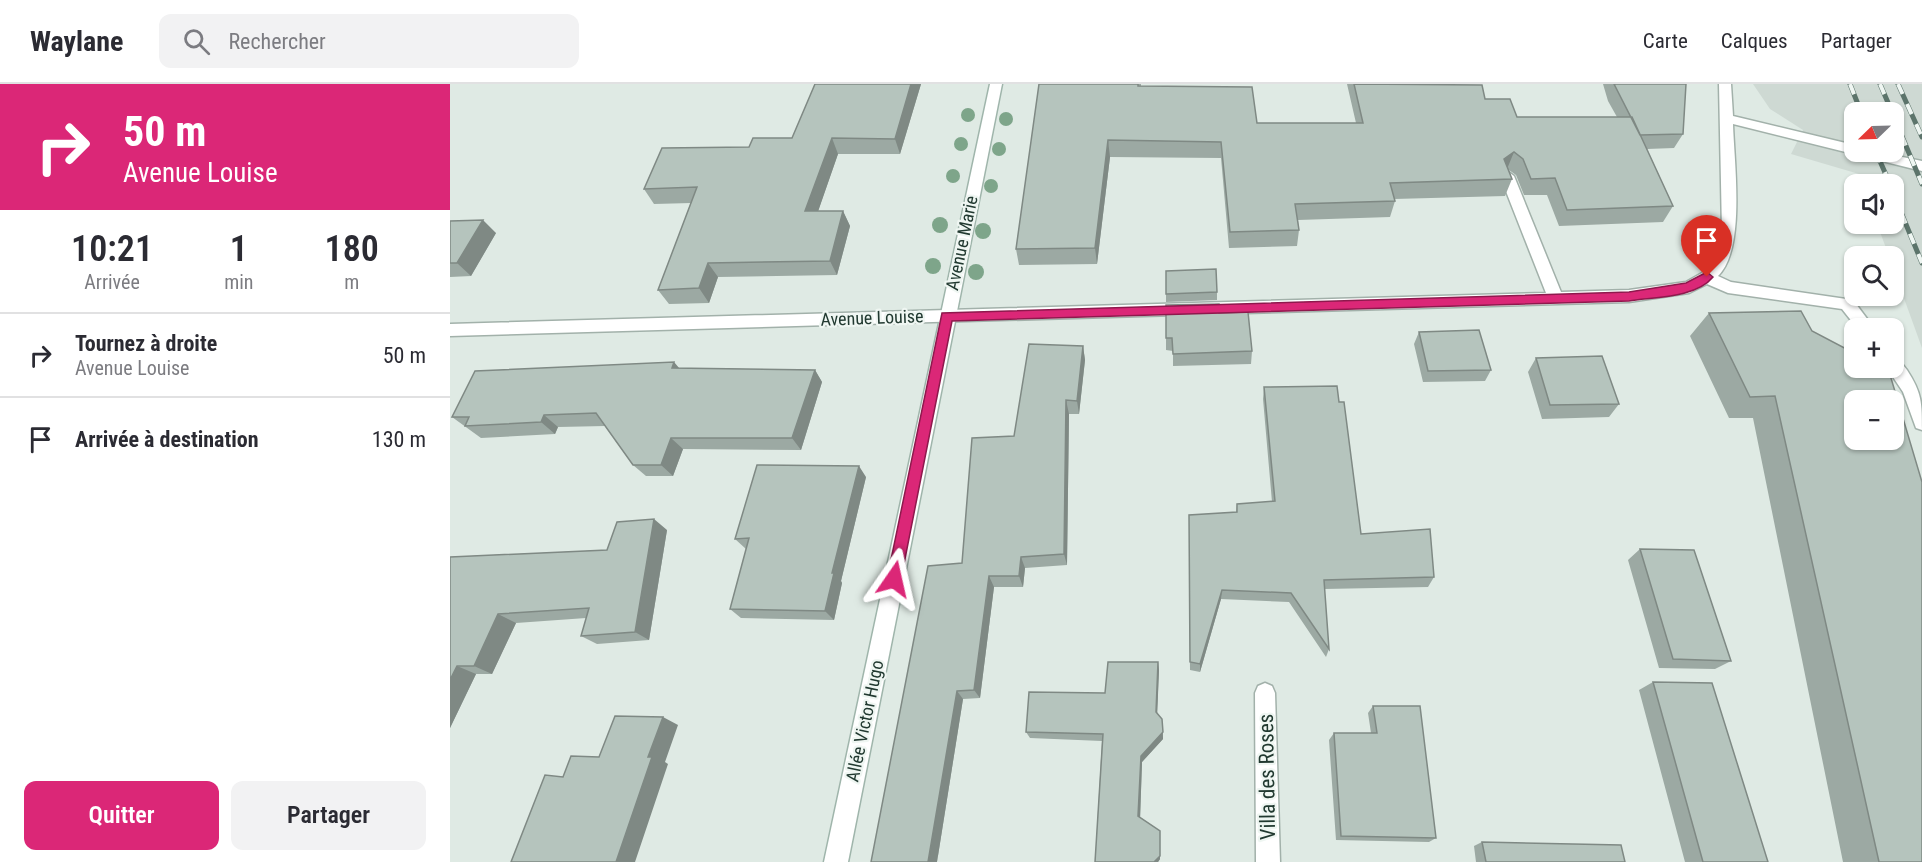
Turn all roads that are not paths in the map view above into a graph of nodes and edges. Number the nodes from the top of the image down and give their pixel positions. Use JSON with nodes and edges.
{"nodes":[{"id":1,"x":996,"y":84,"type":"edge"},
{"id":2,"x":1725,"y":84,"type":"edge"},
{"id":3,"x":1728,"y":119,"type":"junction"},
{"id":4,"x":1844,"y":148,"type":"edge"},
{"id":5,"x":1904,"y":162,"type":"edge"},
{"id":6,"x":1922,"y":166,"type":"edge"},
{"id":7,"x":1508,"y":176,"type":"edge"},
{"id":8,"x":1707,"y":277,"type":"junction"},
{"id":9,"x":1556,"y":298,"type":"junction"},
{"id":10,"x":946,"y":316,"type":"junction"},
{"id":11,"x":1858,"y":318,"type":"edge"},
{"id":12,"x":450,"y":330,"type":"edge"},
{"id":13,"x":1903,"y":378,"type":"edge"},
{"id":14,"x":1922,"y":423,"type":"edge"},
{"id":15,"x":894,"y":579,"type":"joint"},
{"id":16,"x":1265,"y":693,"type":"dead end"},
{"id":17,"x":836,"y":862,"type":"edge"},
{"id":18,"x":1268,"y":862,"type":"edge"}],
"edges":[{"from":1,"to":10,"type":"street","name":"Avenue Marie"},
{"from":2,"to":3,"type":"street"},
{"from":3,"to":4,"type":"street"},
{"from":3,"to":8,"type":"street"},
{"from":5,"to":6,"type":"street"},
{"from":7,"to":9,"type":"street"},
{"from":8,"to":9,"type":"street","name":"Avenue Louise"},
{"from":8,"to":11,"type":"street"},
{"from":9,"to":10,"type":"street","name":"Avenue Louise"},
{"from":10,"to":12,"type":"street","name":"Avenue Louise"},
{"from":10,"to":15,"type":"street","name":"Avenue Marie"},
{"from":13,"to":14,"type":"street"},
{"from":15,"to":17,"type":"street","name":"Allée Victor Hugo"},
{"from":16,"to":18,"type":"street","name":"Villa des Roses"}]}
